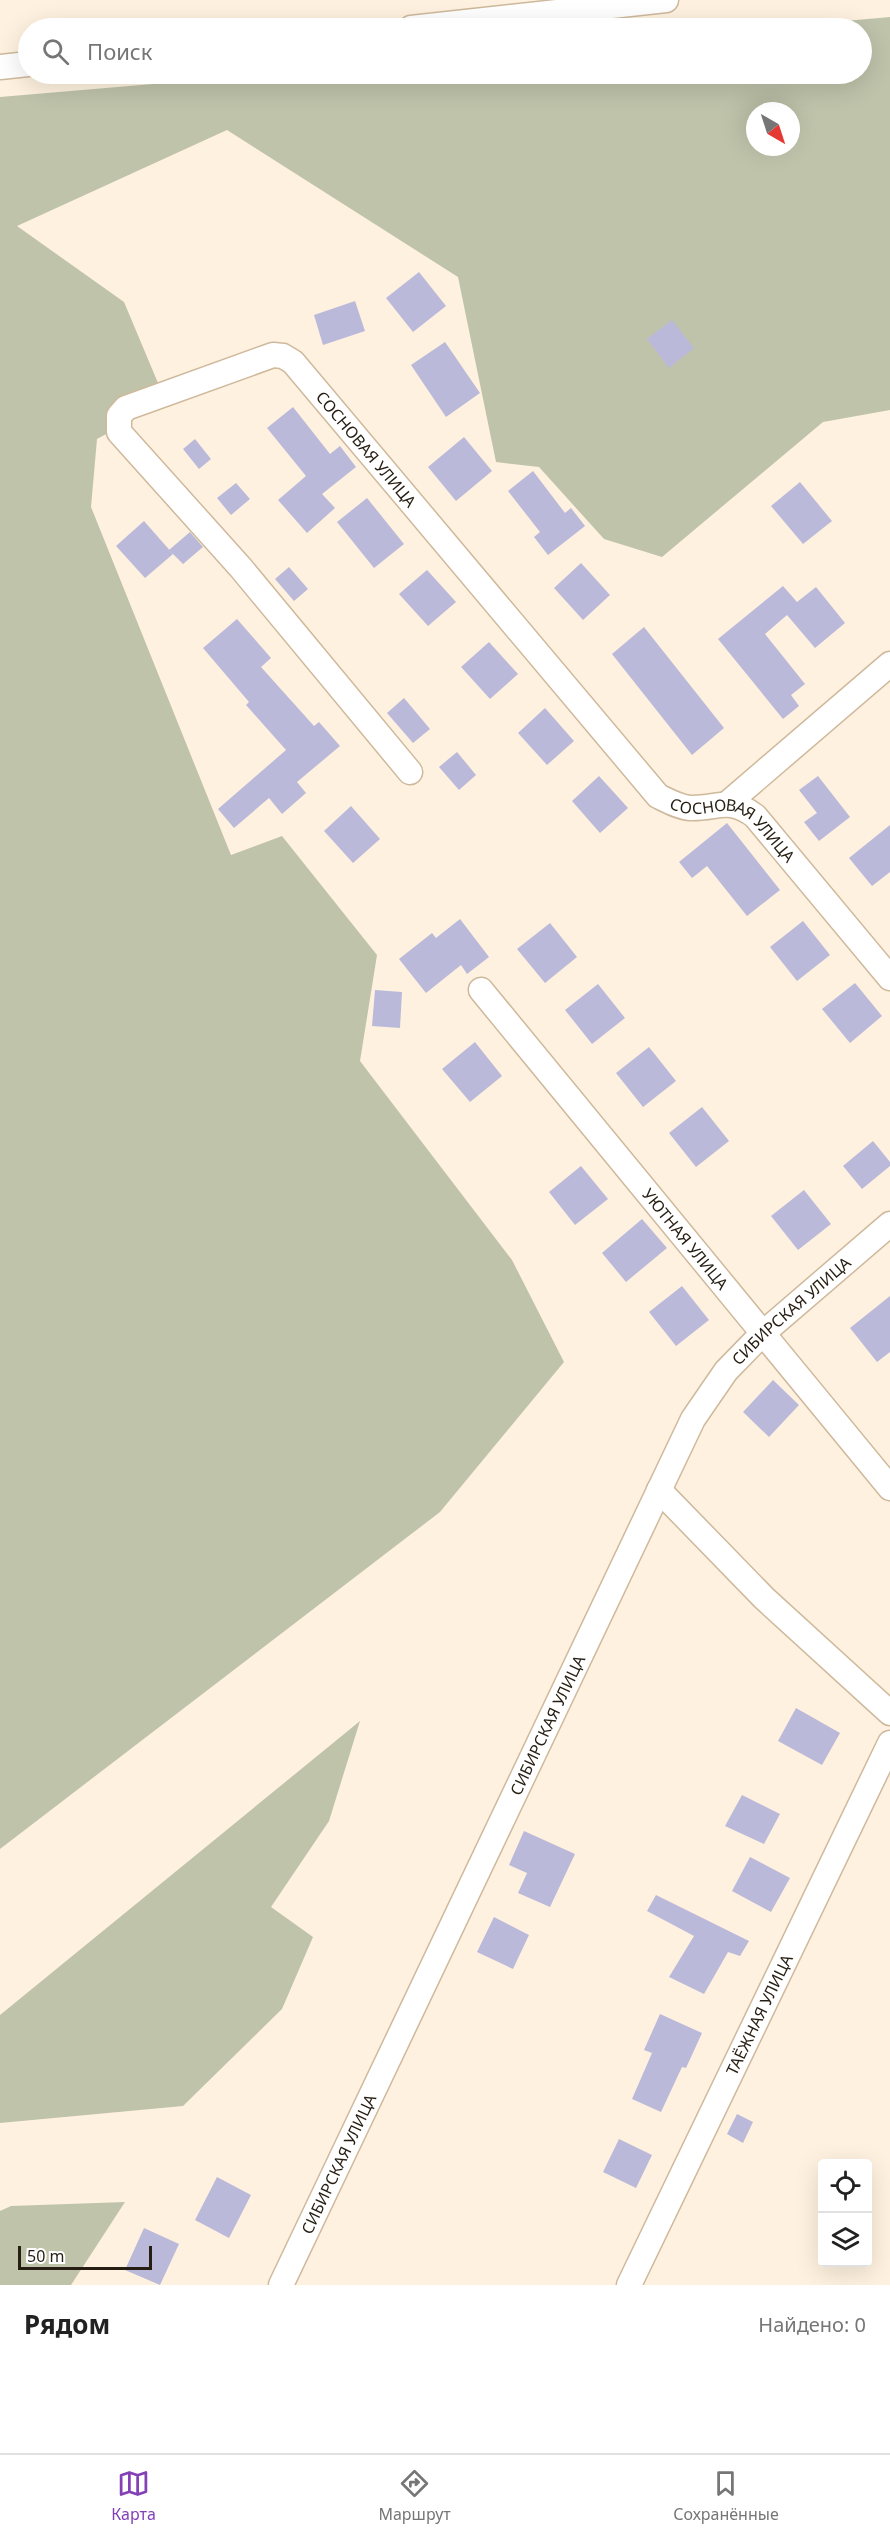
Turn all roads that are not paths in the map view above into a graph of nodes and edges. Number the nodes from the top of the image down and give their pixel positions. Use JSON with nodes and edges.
{"nodes":[{"id":1,"x":666,"y":0,"type":"edge"},
{"id":2,"x":502,"y":18,"type":"edge"},
{"id":3,"x":18,"y":65,"type":"edge"},
{"id":4,"x":0,"y":67,"type":"edge"},
{"id":5,"x":890,"y":664,"type":"edge"},
{"id":6,"x":410,"y":772,"type":"dead end"},
{"id":7,"x":728,"y":803,"type":"junction"},
{"id":8,"x":890,"y":978,"type":"edge"},
{"id":9,"x":481,"y":990,"type":"dead end"},
{"id":10,"x":890,"y":1224,"type":"edge"},
{"id":11,"x":762,"y":1334,"type":"junction"},
{"id":12,"x":890,"y":1488,"type":"edge"},
{"id":13,"x":659,"y":1490,"type":"junction"},
{"id":14,"x":890,"y":1713,"type":"edge"},
{"id":15,"x":890,"y":1743,"type":"edge"},
{"id":16,"x":281,"y":2285,"type":"edge"},
{"id":17,"x":629,"y":2285,"type":"edge"}],
"edges":[{"from":1,"to":2,"type":"street"},
{"from":3,"to":4,"type":"street"},
{"from":5,"to":7,"type":"street"},
{"from":6,"to":7,"type":"street","name":"СОСНОВАЯ УЛИЦА"},
{"from":7,"to":8,"type":"street","name":"СОСНОВАЯ УЛИЦА"},
{"from":9,"to":11,"type":"street","name":"УЮТНАЯ УЛИЦА"},
{"from":10,"to":11,"type":"street","name":"СИБИРСКАЯ УЛИЦА"},
{"from":11,"to":12,"type":"street","name":"УЮТНАЯ УЛИЦА"},
{"from":11,"to":13,"type":"street","name":"СИБИРСКАЯ УЛИЦА"},
{"from":13,"to":14,"type":"street"},
{"from":13,"to":16,"type":"street","name":"СИБИРСКАЯ УЛИЦА"},
{"from":15,"to":17,"type":"street","name":"ТАЁЖНАЯ УЛИЦА"}]}
